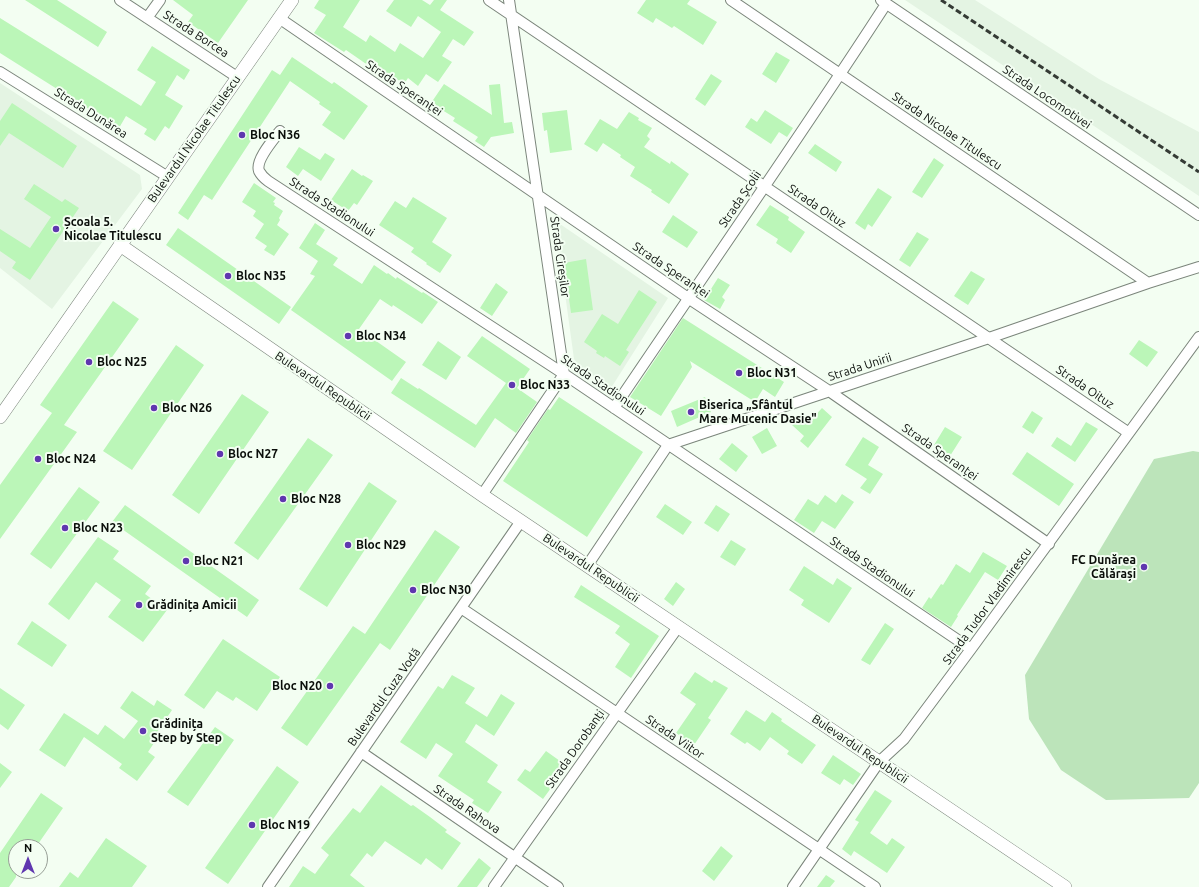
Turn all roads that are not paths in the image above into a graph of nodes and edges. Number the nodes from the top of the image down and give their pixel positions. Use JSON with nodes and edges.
{"nodes":[{"id":1,"x":120,"y":0,"type":"edge"},
{"id":2,"x":160,"y":0,"type":"edge"},
{"id":3,"x":292,"y":0,"type":"edge"},
{"id":4,"x":489,"y":0,"type":"edge"},
{"id":5,"x":509,"y":0,"type":"edge"},
{"id":6,"x":731,"y":0,"type":"edge"},
{"id":7,"x":884,"y":2,"type":"edge"},
{"id":8,"x":510,"y":14,"type":"junction"},
{"id":9,"x":147,"y":18,"type":"junction"},
{"id":10,"x":279,"y":18,"type":"junction"},
{"id":11,"x":0,"y":72,"type":"edge"},
{"id":12,"x":841,"y":74,"type":"junction"},
{"id":13,"x":237,"y":77,"type":"junction"},
{"id":14,"x":280,"y":131,"type":"dead end"},
{"id":15,"x":168,"y":177,"type":"junction"},
{"id":16,"x":765,"y":186,"type":"junction"},
{"id":17,"x":538,"y":195,"type":"junction"},
{"id":18,"x":1199,"y":215,"type":"edge"},
{"id":19,"x":120,"y":245,"type":"junction"},
{"id":20,"x":1199,"y":267,"type":"edge"},
{"id":21,"x":1148,"y":283,"type":"junction"},
{"id":22,"x":688,"y":298,"type":"junction"},
{"id":23,"x":1199,"y":337,"type":"edge"},
{"id":24,"x":989,"y":338,"type":"junction"},
{"id":25,"x":564,"y":374,"type":"junction"},
{"id":26,"x":829,"y":391,"type":"junction"},
{"id":27,"x":614,"y":408,"type":"junction"},
{"id":28,"x":0,"y":417,"type":"edge"},
{"id":29,"x":1129,"y":433,"type":"junction"},
{"id":30,"x":668,"y":445,"type":"junction"},
{"id":31,"x":482,"y":495,"type":"junction"},
{"id":32,"x":521,"y":521,"type":"junction"},
{"id":33,"x":1049,"y":544,"type":"junction"},
{"id":34,"x":587,"y":566,"type":"junction"},
{"id":35,"x":461,"y":608,"type":"junction"},
{"id":36,"x":678,"y":626,"type":"junction"},
{"id":37,"x":971,"y":649,"type":"junction"},
{"id":38,"x":616,"y":714,"type":"junction"},
{"id":39,"x":361,"y":752,"type":"junction"},
{"id":40,"x":879,"y":762,"type":"junction"},
{"id":41,"x":819,"y":850,"type":"junction"},
{"id":42,"x":515,"y":857,"type":"junction"},
{"id":43,"x":268,"y":887,"type":"edge"},
{"id":44,"x":494,"y":887,"type":"edge"},
{"id":45,"x":558,"y":887,"type":"edge"},
{"id":46,"x":793,"y":887,"type":"edge"},
{"id":47,"x":875,"y":887,"type":"edge"},
{"id":48,"x":1065,"y":887,"type":"edge"}],
"edges":[{"from":1,"to":9,"type":"street","name":"Strada Borcea"},
{"from":2,"to":9,"type":"street"},
{"from":3,"to":10,"type":"main road","name":"Bulevardul Nicolae Titulescu"},
{"from":4,"to":8,"type":"street","name":"Strada Oituz"},
{"from":5,"to":8,"type":"street","name":"Strada Cireșilor"},
{"from":6,"to":12,"type":"street","name":"Strada Nicolae Titulescu"},
{"from":7,"to":12,"type":"street","name":"Strada Școlii"},
{"from":7,"to":18,"type":"street","name":"Strada Locomotivei"},
{"from":8,"to":16,"type":"street","name":"Strada Oituz"},
{"from":8,"to":17,"type":"street","name":"Strada Cireșilor"},
{"from":9,"to":13,"type":"street","name":"Strada Borcea"},
{"from":10,"to":13,"type":"main road","name":"Bulevardul Nicolae Titulescu"},
{"from":10,"to":17,"type":"street","name":"Strada Speranței"},
{"from":11,"to":15,"type":"street","name":"Strada Dunărea"},
{"from":12,"to":16,"type":"street","name":"Strada Școlii"},
{"from":12,"to":21,"type":"street","name":"Strada Nicolae Titulescu"},
{"from":13,"to":15,"type":"main road","name":"Bulevardul Nicolae Titulescu"},
{"from":14,"to":25,"type":"street","name":"Strada Stadionului"},
{"from":15,"to":19,"type":"main road","name":"Bulevardul Nicolae Titulescu"},
{"from":16,"to":22,"type":"street","name":"Strada Școlii"},
{"from":16,"to":24,"type":"street","name":"Strada Oituz"},
{"from":17,"to":22,"type":"street","name":"Strada Speranței"},
{"from":17,"to":25,"type":"street","name":"Strada Cireșilor"},
{"from":19,"to":28,"type":"main road","name":"Bulevardul Nicolae Titulescu"},
{"from":19,"to":31,"type":"main road","name":"Bulevardul Republicii"},
{"from":20,"to":21,"type":"street","name":"Strada Unirii"},
{"from":21,"to":24,"type":"street","name":"Strada Unirii"},
{"from":22,"to":26,"type":"street","name":"Strada Speranței"},
{"from":22,"to":27,"type":"street","name":"Strada Școlii"},
{"from":23,"to":29,"type":"street","name":"Strada Tudor Vladimirescu"},
{"from":24,"to":26,"type":"street","name":"Strada Unirii"},
{"from":24,"to":29,"type":"street","name":"Strada Oituz"},
{"from":25,"to":27,"type":"street","name":"Strada Stadionului"},
{"from":25,"to":31,"type":"street"},
{"from":26,"to":30,"type":"street","name":"Strada Unirii"},
{"from":26,"to":33,"type":"street","name":"Strada Speranței"},
{"from":27,"to":30,"type":"street","name":"Strada Stadionului"},
{"from":29,"to":33,"type":"street","name":"Strada Tudor Vladimirescu"},
{"from":30,"to":34,"type":"street"},
{"from":30,"to":37,"type":"street","name":"Strada Stadionului"},
{"from":31,"to":32,"type":"main road","name":"Bulevardul Republicii"},
{"from":32,"to":34,"type":"main road","name":"Bulevardul Republicii"},
{"from":32,"to":35,"type":"street","name":"Bulevardul Cuza Vodă"},
{"from":33,"to":37,"type":"street","name":"Strada Tudor Vladimirescu"},
{"from":34,"to":36,"type":"main road","name":"Bulevardul Republicii"},
{"from":35,"to":38,"type":"street","name":"Strada Viitor"},
{"from":35,"to":39,"type":"street","name":"Bulevardul Cuza Vodă"},
{"from":36,"to":38,"type":"street","name":"Strada Dorobanți"},
{"from":36,"to":40,"type":"main road","name":"Bulevardul Republicii"},
{"from":37,"to":40,"type":"street","name":"Strada Tudor Vladimirescu"},
{"from":38,"to":41,"type":"street","name":"Strada Viitor"},
{"from":38,"to":42,"type":"street","name":"Strada Dorobanți"},
{"from":39,"to":42,"type":"street","name":"Strada Rahova"},
{"from":39,"to":43,"type":"street","name":"Bulevardul Cuza Vodă"},
{"from":40,"to":41,"type":"street","name":"Strada Tudor Vladimirescu"},
{"from":40,"to":48,"type":"main road","name":"Bulevardul Republicii"},
{"from":41,"to":46,"type":"street","name":"Strada Tudor Vladimirescu"},
{"from":41,"to":47,"type":"street","name":"Strada Viitor"},
{"from":42,"to":44,"type":"street","name":"Strada Dorobanți"},
{"from":42,"to":45,"type":"street","name":"Strada Rahova"}]}
